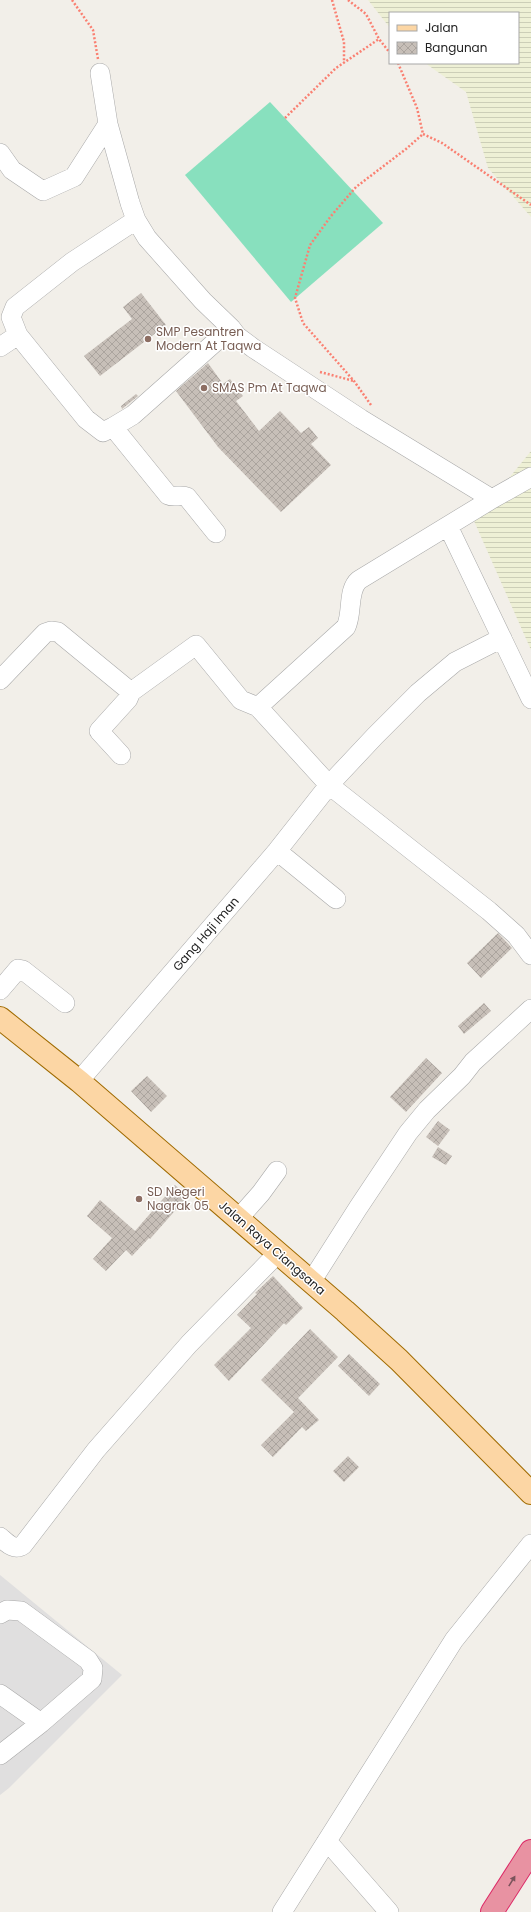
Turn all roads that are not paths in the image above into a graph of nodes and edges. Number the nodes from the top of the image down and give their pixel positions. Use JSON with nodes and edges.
{"nodes":[{"id":1,"x":100,"y":73,"type":"road end"},
{"id":2,"x":108,"y":124,"type":"junction"},
{"id":3,"x":0,"y":153,"type":"edge"},
{"id":4,"x":136,"y":220,"type":"junction"},
{"id":5,"x":232,"y":328,"type":"junction"},
{"id":6,"x":18,"y":335,"type":"junction"},
{"id":7,"x":0,"y":347,"type":"edge"},
{"id":8,"x":114,"y":428,"type":"junction"},
{"id":9,"x":531,"y":477,"type":"edge"},
{"id":10,"x":492,"y":499,"type":"junction"},
{"id":11,"x":448,"y":526,"type":"junction"},
{"id":12,"x":216,"y":533,"type":"dead end"},
{"id":13,"x":502,"y":638,"type":"junction"},
{"id":14,"x":0,"y":680,"type":"edge"},
{"id":15,"x":130,"y":692,"type":"junction"},
{"id":16,"x":531,"y":699,"type":"edge"},
{"id":17,"x":258,"y":707,"type":"junction"},
{"id":18,"x":121,"y":755,"type":"dead end"},
{"id":19,"x":329,"y":785,"type":"junction"},
{"id":20,"x":277,"y":851,"type":"junction"},
{"id":21,"x":336,"y":899,"type":"dead end"},
{"id":22,"x":531,"y":955,"type":"edge"},
{"id":23,"x":0,"y":990,"type":"edge"},
{"id":24,"x":65,"y":1002,"type":"dead end"},
{"id":25,"x":531,"y":1009,"type":"edge"},
{"id":26,"x":0,"y":1018,"type":"edge"},
{"id":27,"x":79,"y":1081,"type":"junction"},
{"id":28,"x":277,"y":1171,"type":"dead end"},
{"id":29,"x":238,"y":1220,"type":"junction"},
{"id":30,"x":277,"y":1254,"type":"junction"},
{"id":31,"x":311,"y":1282,"type":"junction"},
{"id":32,"x":531,"y":1493,"type":"edge"},
{"id":33,"x":0,"y":1537,"type":"edge"},
{"id":34,"x":531,"y":1544,"type":"edge"},
{"id":35,"x":0,"y":1614,"type":"edge"},
{"id":36,"x":0,"y":1694,"type":"edge"},
{"id":37,"x":41,"y":1723,"type":"junction"},
{"id":38,"x":0,"y":1755,"type":"edge"},
{"id":39,"x":327,"y":1842,"type":"junction"},
{"id":40,"x":531,"y":1851,"type":"edge"},
{"id":41,"x":282,"y":1912,"type":"edge"},
{"id":42,"x":389,"y":1912,"type":"edge"},
{"id":43,"x":492,"y":1912,"type":"edge"}],
"edges":[{"from":1,"to":2,"type":"street"},
{"from":2,"to":3,"type":"street"},
{"from":2,"to":4,"type":"street"},
{"from":4,"to":5,"type":"street"},
{"from":4,"to":6,"type":"street"},
{"from":5,"to":8,"type":"street"},
{"from":5,"to":10,"type":"street"},
{"from":6,"to":7,"type":"street"},
{"from":6,"to":8,"type":"street"},
{"from":8,"to":12,"type":"street"},
{"from":9,"to":10,"type":"street"},
{"from":10,"to":11,"type":"street"},
{"from":11,"to":13,"type":"street"},
{"from":11,"to":17,"type":"street"},
{"from":13,"to":16,"type":"street"},
{"from":13,"to":19,"type":"street","name":"Gang Haji Iman"},
{"from":14,"to":15,"type":"street"},
{"from":15,"to":17,"type":"street"},
{"from":15,"to":18,"type":"street"},
{"from":17,"to":19,"type":"street"},
{"from":19,"to":20,"type":"street","name":"Gang Haji Iman"},
{"from":19,"to":22,"type":"street"},
{"from":20,"to":21,"type":"street"},
{"from":20,"to":27,"type":"street","name":"Gang Haji Iman"},
{"from":23,"to":24,"type":"street"},
{"from":25,"to":31,"type":"street"},
{"from":26,"to":27,"type":"main road","name":"Jalan Raya Ciangsana"},
{"from":27,"to":29,"type":"main road","name":"Jalan Raya Ciangsana"},
{"from":28,"to":29,"type":"street"},
{"from":29,"to":30,"type":"main road","name":"Jalan Raya Ciangsana"},
{"from":30,"to":31,"type":"main road","name":"Jalan Raya Ciangsana"},
{"from":30,"to":33,"type":"street"},
{"from":31,"to":32,"type":"main road","name":"Jalan Raya Ciangsana"},
{"from":34,"to":39,"type":"street"},
{"from":35,"to":37,"type":"street"},
{"from":36,"to":37,"type":"street"},
{"from":37,"to":38,"type":"street"},
{"from":39,"to":41,"type":"street"},
{"from":39,"to":42,"type":"street"},
{"from":43,"to":40,"type":"highway","one_way":true}]}
